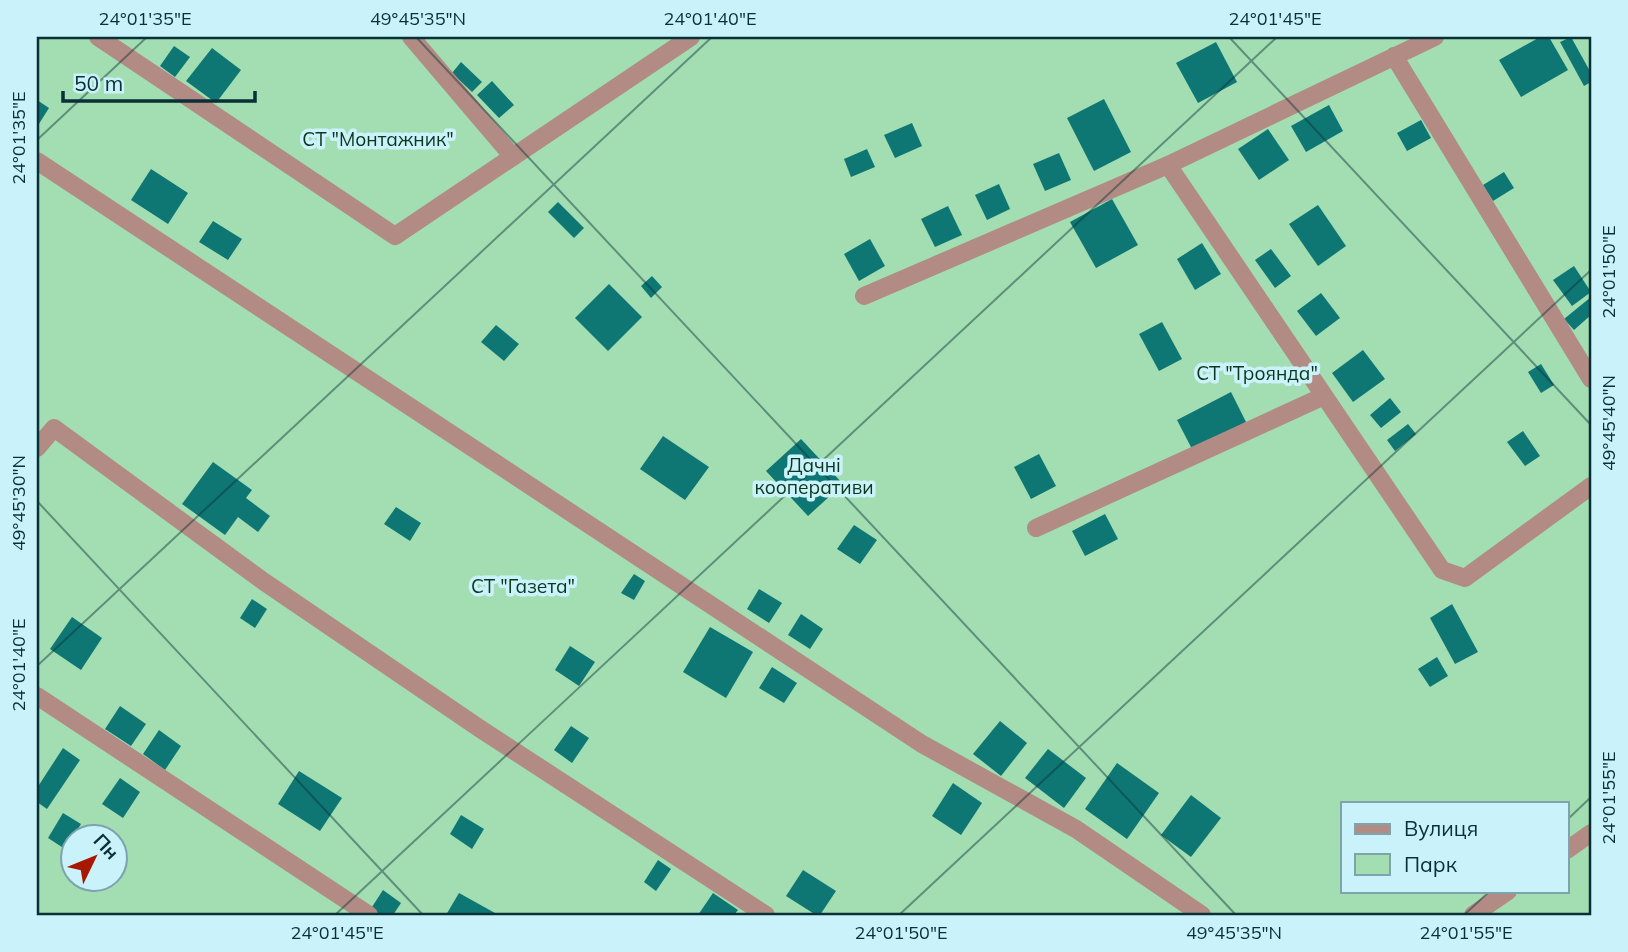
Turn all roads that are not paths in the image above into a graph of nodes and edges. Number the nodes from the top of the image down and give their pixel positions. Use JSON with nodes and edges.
{"nodes":[{"id":1,"x":98,"y":37,"type":"edge"},
{"id":2,"x":411,"y":37,"type":"edge"},
{"id":3,"x":691,"y":37,"type":"edge"},
{"id":4,"x":1435,"y":37,"type":"edge"},
{"id":5,"x":1394,"y":56,"type":"junction"},
{"id":6,"x":513,"y":157,"type":"junction"},
{"id":7,"x":37,"y":161,"type":"edge"},
{"id":8,"x":1168,"y":165,"type":"junction"},
{"id":9,"x":864,"y":296,"type":"dead end"},
{"id":10,"x":1591,"y":379,"type":"edge"},
{"id":11,"x":1324,"y":396,"type":"junction"},
{"id":12,"x":37,"y":448,"type":"edge"},
{"id":13,"x":1591,"y":486,"type":"edge"},
{"id":14,"x":1036,"y":528,"type":"dead end"},
{"id":15,"x":37,"y":696,"type":"edge"},
{"id":16,"x":1591,"y":833,"type":"edge"},
{"id":17,"x":1568,"y":849,"type":"edge"},
{"id":18,"x":1507,"y":892,"type":"edge"},
{"id":19,"x":369,"y":915,"type":"edge"},
{"id":20,"x":766,"y":915,"type":"edge"},
{"id":21,"x":1202,"y":915,"type":"edge"},
{"id":22,"x":1473,"y":915,"type":"edge"}],
"edges":[{"from":1,"to":6,"type":"street"},
{"from":2,"to":6,"type":"street"},
{"from":3,"to":6,"type":"street"},
{"from":4,"to":5,"type":"street"},
{"from":5,"to":8,"type":"street"},
{"from":5,"to":10,"type":"street"},
{"from":7,"to":21,"type":"street"},
{"from":8,"to":9,"type":"street"},
{"from":8,"to":11,"type":"street"},
{"from":11,"to":13,"type":"street"},
{"from":11,"to":14,"type":"street"},
{"from":12,"to":20,"type":"street"},
{"from":15,"to":19,"type":"street"},
{"from":16,"to":17,"type":"street"},
{"from":18,"to":22,"type":"street"}]}
